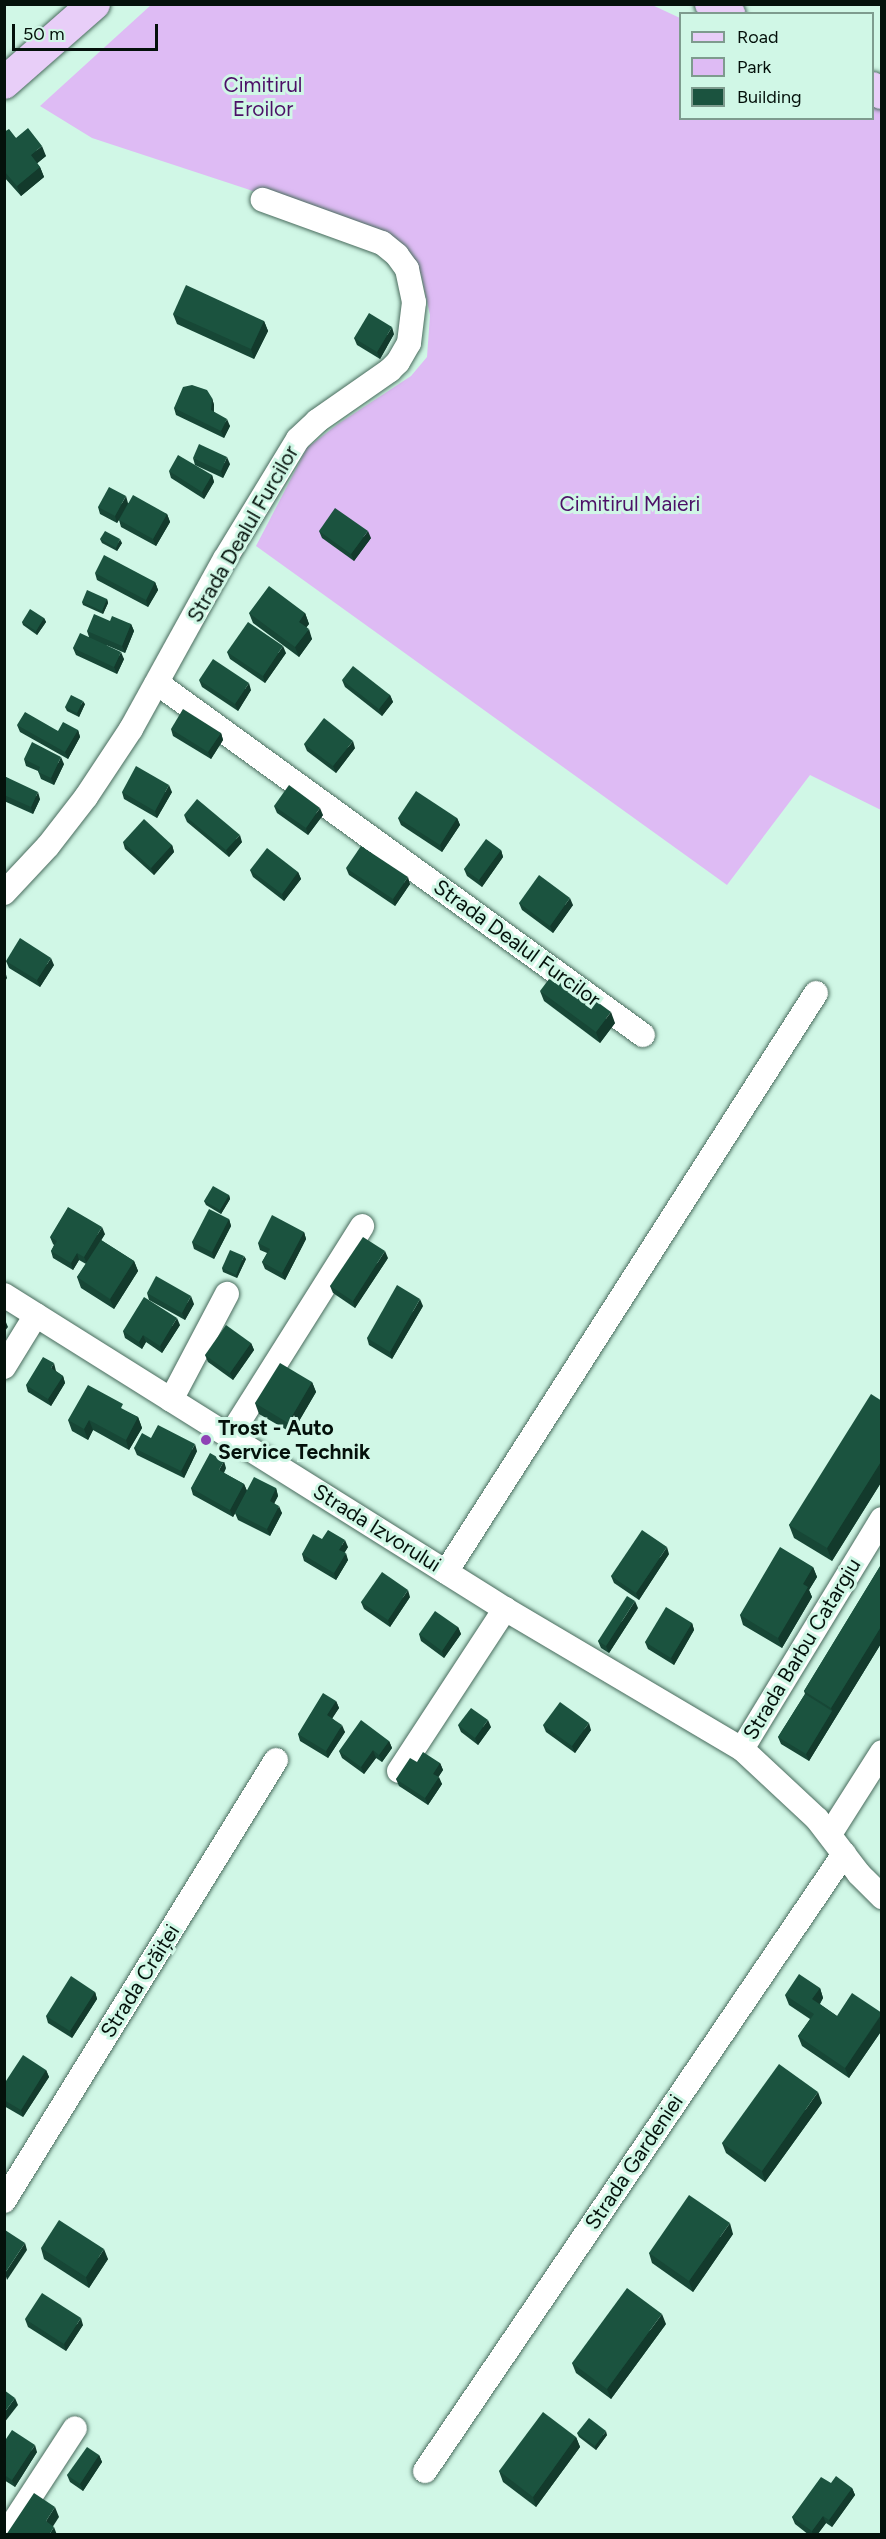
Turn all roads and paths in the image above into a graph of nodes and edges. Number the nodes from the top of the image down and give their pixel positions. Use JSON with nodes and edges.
{"nodes":[{"id":1,"x":94,"y":4,"type":"edge"},
{"id":2,"x":711,"y":4,"type":"edge"},
{"id":3,"x":725,"y":12,"type":"edge"},
{"id":4,"x":4,"y":83,"type":"edge"},
{"id":5,"x":263,"y":200,"type":"dead end"},
{"id":6,"x":157,"y":683,"type":"junction"},
{"id":7,"x":4,"y":893,"type":"edge"},
{"id":8,"x":816,"y":993,"type":"dead end"},
{"id":9,"x":643,"y":1035,"type":"dead end"},
{"id":10,"x":362,"y":1227,"type":"dead end"},
{"id":11,"x":227,"y":1294,"type":"dead end"},
{"id":12,"x":4,"y":1295,"type":"edge"},
{"id":13,"x":36,"y":1315,"type":"junction"},
{"id":14,"x":4,"y":1367,"type":"edge"},
{"id":15,"x":171,"y":1400,"type":"junction"},
{"id":16,"x":230,"y":1436,"type":"junction"},
{"id":17,"x":882,"y":1519,"type":"edge"},
{"id":18,"x":446,"y":1572,"type":"junction"},
{"id":19,"x":505,"y":1609,"type":"junction"},
{"id":20,"x":742,"y":1749,"type":"junction"},
{"id":21,"x":882,"y":1752,"type":"edge"},
{"id":22,"x":276,"y":1760,"type":"dead end"},
{"id":23,"x":399,"y":1771,"type":"edge"},
{"id":24,"x":830,"y":1834,"type":"junction"},
{"id":25,"x":844,"y":1854,"type":"junction"},
{"id":26,"x":882,"y":1897,"type":"edge"},
{"id":27,"x":4,"y":2201,"type":"edge"},
{"id":28,"x":75,"y":2428,"type":"dead end"},
{"id":29,"x":425,"y":2471,"type":"dead end"},
{"id":30,"x":6,"y":2535,"type":"edge"}],
"edges":[{"from":1,"to":4,"type":"main road"},
{"from":2,"to":3,"type":"main road"},
{"from":5,"to":6,"type":"street","name":"Strada Dealul Furcilor"},
{"from":6,"to":7,"type":"street","name":"Strada Dealul Furcilor"},
{"from":6,"to":9,"type":"street","name":"Strada Dealul Furcilor"},
{"from":8,"to":18,"type":"street"},
{"from":10,"to":16,"type":"street"},
{"from":11,"to":15,"type":"street"},
{"from":12,"to":13,"type":"street","name":"Strada Izvorului"},
{"from":13,"to":14,"type":"street"},
{"from":13,"to":15,"type":"street","name":"Strada Izvorului"},
{"from":15,"to":16,"type":"street","name":"Strada Izvorului"},
{"from":16,"to":18,"type":"street","name":"Strada Izvorului"},
{"from":17,"to":20,"type":"street","name":"Strada Barbu Catargiu"},
{"from":18,"to":19,"type":"street","name":"Strada Izvorului"},
{"from":19,"to":20,"type":"street","name":"Strada Izvorului"},
{"from":19,"to":23,"type":"street"},
{"from":20,"to":24,"type":"street","name":"Strada Izvorului"},
{"from":21,"to":24,"type":"street"},
{"from":22,"to":27,"type":"street","name":"Strada Crăiței"},
{"from":24,"to":25,"type":"street","name":"Strada Izvorului"},
{"from":25,"to":26,"type":"street","name":"Strada Izvorului"},
{"from":25,"to":29,"type":"street","name":"Strada Gardeniei"},
{"from":28,"to":30,"type":"street"}]}
